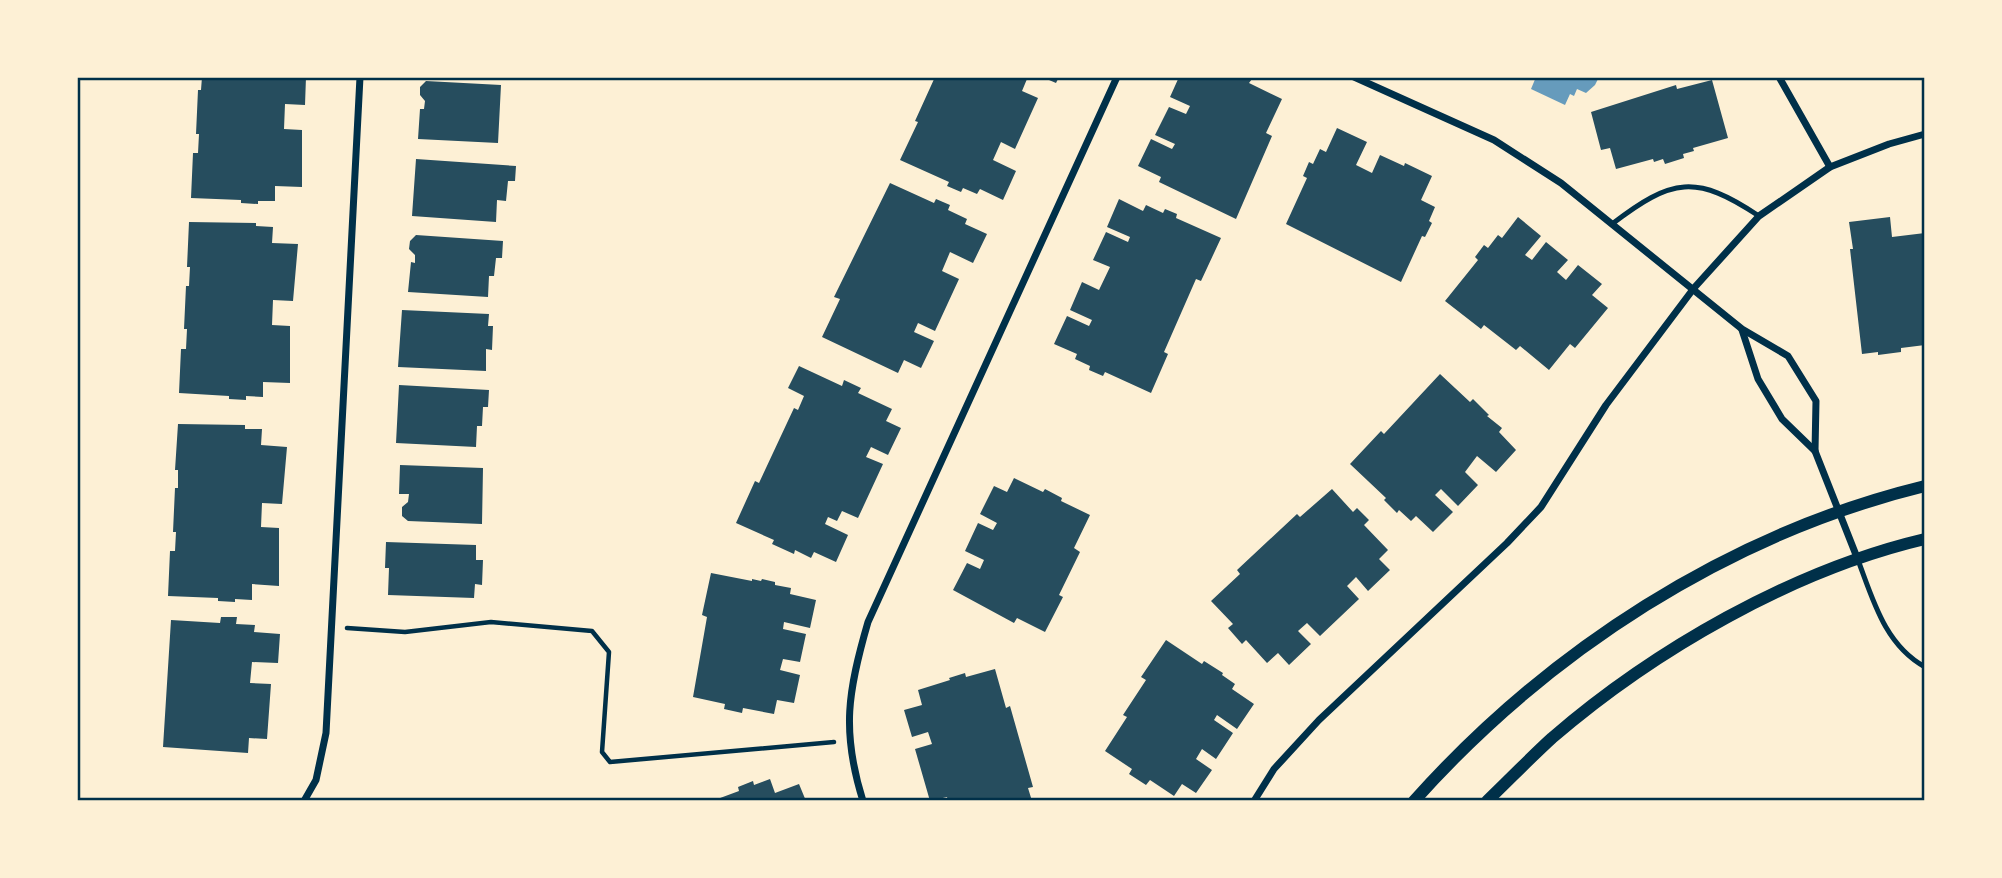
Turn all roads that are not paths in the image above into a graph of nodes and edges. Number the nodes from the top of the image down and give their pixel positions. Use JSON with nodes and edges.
{"nodes":[{"id":1,"x":360,"y":77,"type":"edge"},
{"id":2,"x":1117,"y":77,"type":"edge"},
{"id":3,"x":1354,"y":77,"type":"edge"},
{"id":4,"x":1779,"y":77,"type":"edge"},
{"id":5,"x":1925,"y":134,"type":"edge"},
{"id":6,"x":1830,"y":166,"type":"junction"},
{"id":7,"x":1759,"y":216,"type":"junction"},
{"id":8,"x":1612,"y":224,"type":"junction"},
{"id":9,"x":1694,"y":288,"type":"junction"},
{"id":10,"x":1742,"y":329,"type":"junction"},
{"id":11,"x":1815,"y":451,"type":"junction"},
{"id":12,"x":1925,"y":486,"type":"edge"},
{"id":13,"x":1838,"y":511,"type":"junction"},
{"id":14,"x":1925,"y":539,"type":"edge"},
{"id":15,"x":1858,"y":560,"type":"junction"},
{"id":16,"x":1925,"y":667,"type":"edge"},
{"id":17,"x":304,"y":801,"type":"edge"},
{"id":18,"x":863,"y":801,"type":"edge"},
{"id":19,"x":1254,"y":801,"type":"edge"},
{"id":20,"x":1414,"y":801,"type":"edge"},
{"id":21,"x":1487,"y":801,"type":"edge"}],
"edges":[{"from":1,"to":17,"type":"street"},
{"from":2,"to":18,"type":"street"},
{"from":3,"to":8,"type":"street"},
{"from":4,"to":6,"type":"street"},
{"from":5,"to":6,"type":"street"},
{"from":6,"to":7,"type":"street"},
{"from":7,"to":8,"type":"lane"},
{"from":7,"to":9,"type":"street"},
{"from":8,"to":9,"type":"street"},
{"from":9,"to":10,"type":"street"},
{"from":9,"to":19,"type":"street"},
{"from":10,"to":11,"type":"street"},
{"from":10,"to":11,"type":"street"},
{"from":11,"to":13,"type":"street"},
{"from":12,"to":13,"type":"street"},
{"from":13,"to":15,"type":"street"},
{"from":13,"to":20,"type":"street"},
{"from":14,"to":15,"type":"street"},
{"from":15,"to":16,"type":"lane"},
{"from":15,"to":21,"type":"street"}]}
